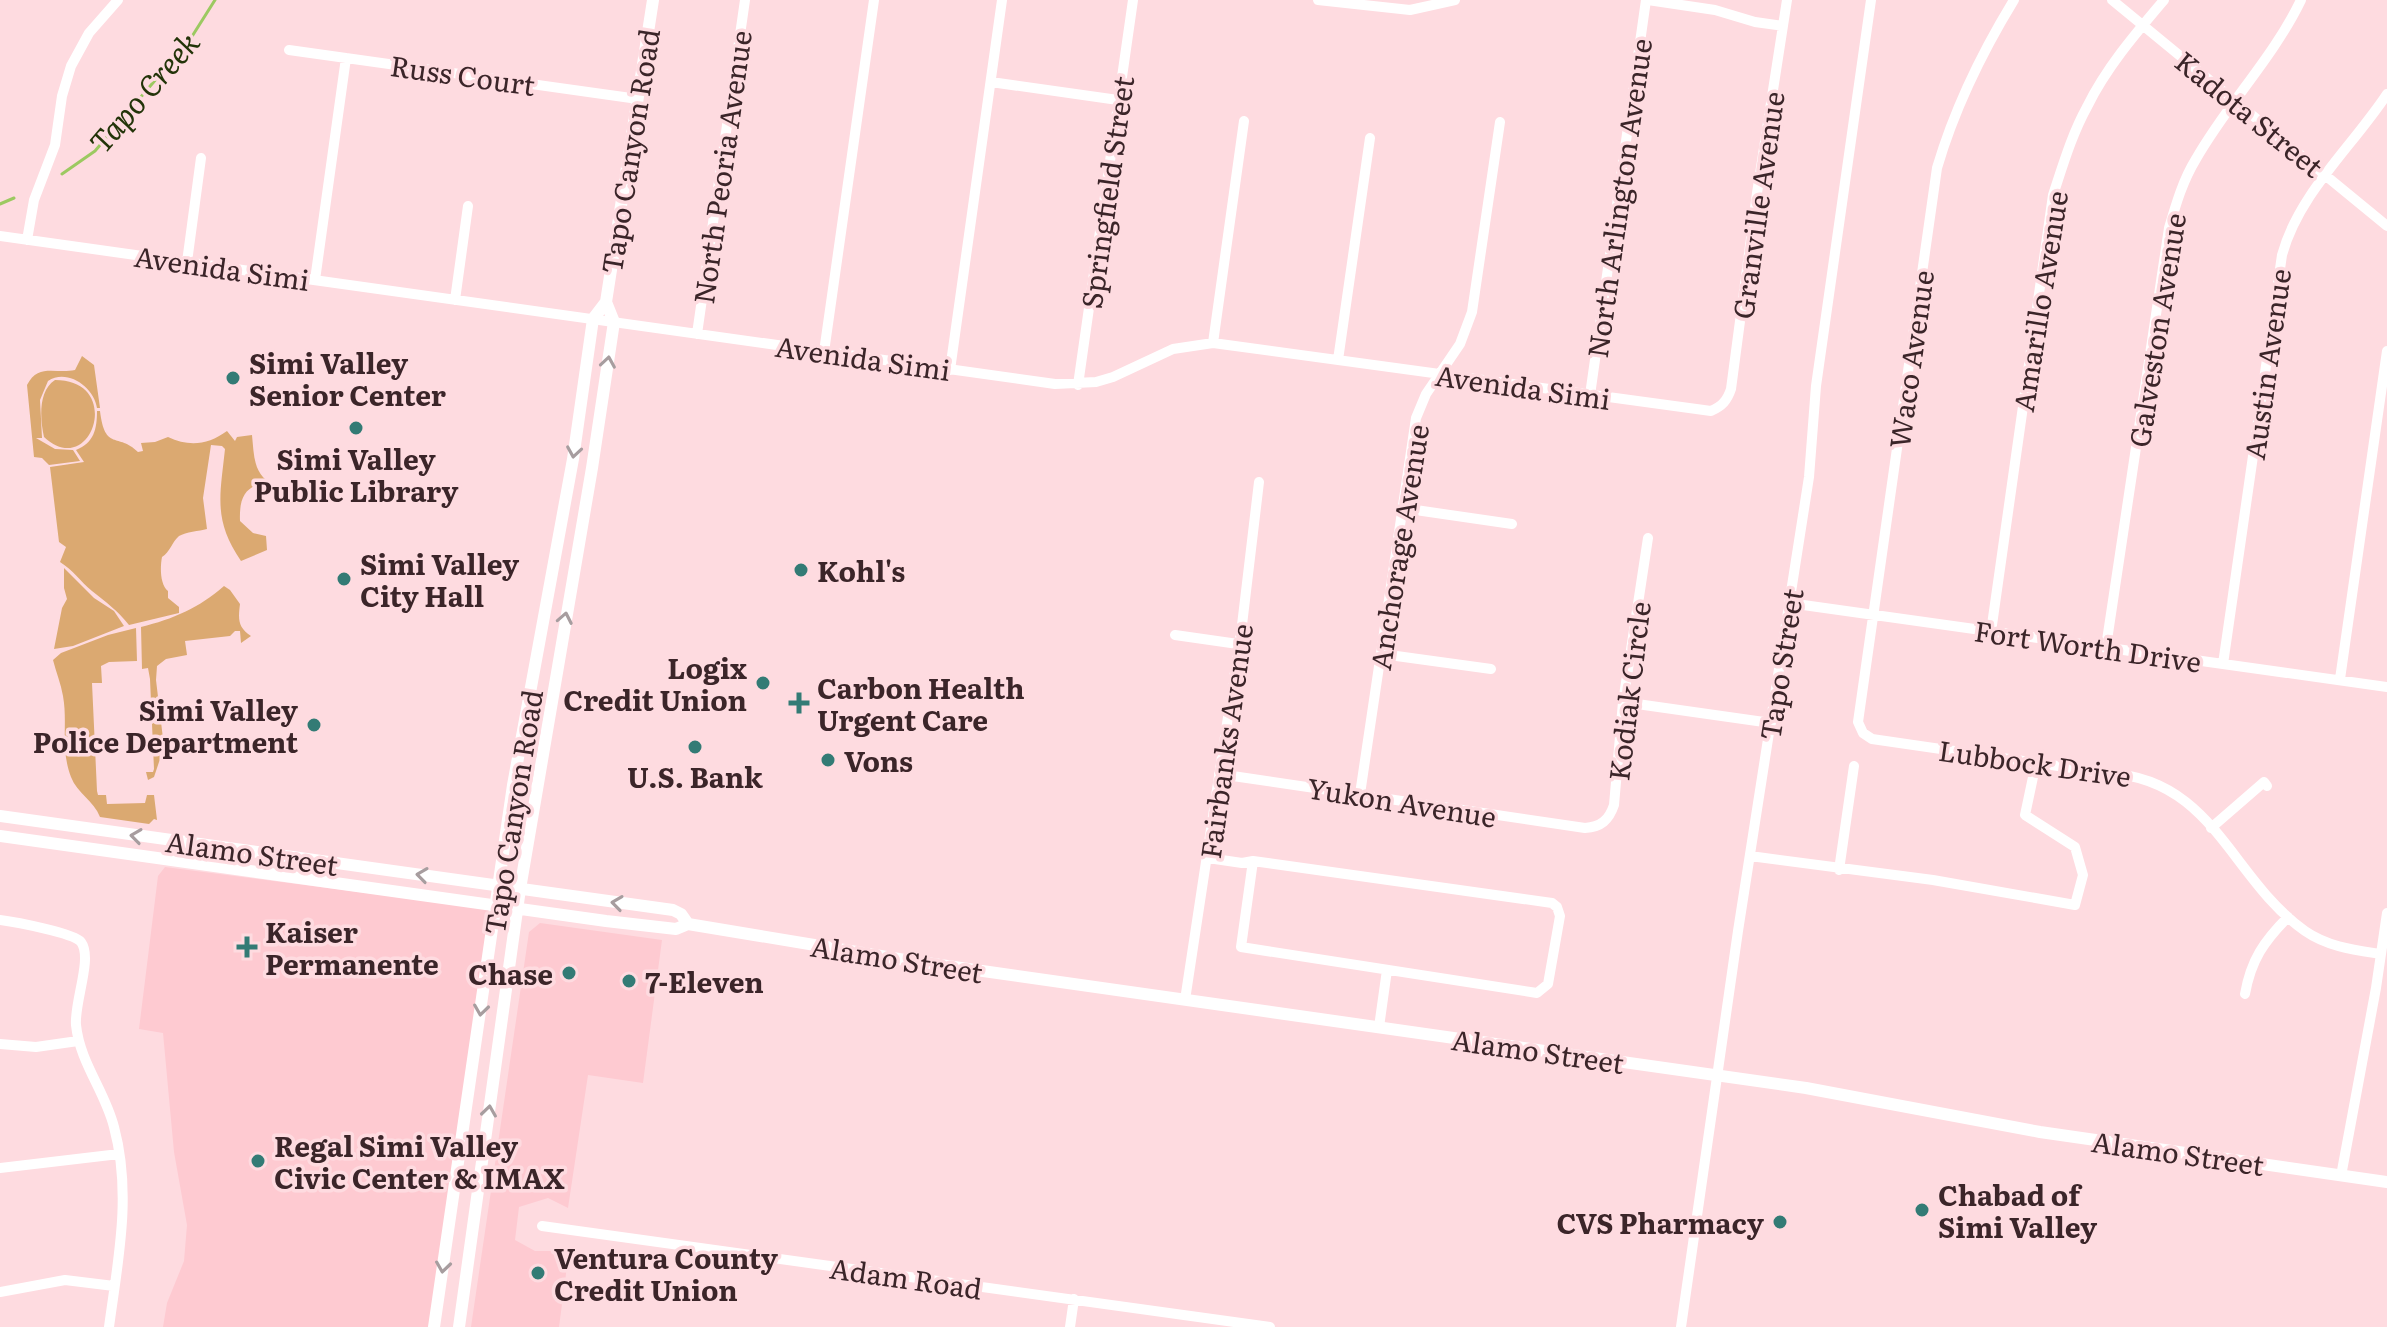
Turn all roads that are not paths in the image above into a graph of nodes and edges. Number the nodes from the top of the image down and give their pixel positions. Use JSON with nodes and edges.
{"nodes":[{"id":1,"x":653,"y":0,"type":"edge"},
{"id":2,"x":745,"y":0,"type":"edge"},
{"id":3,"x":874,"y":0,"type":"edge"},
{"id":4,"x":1002,"y":0,"type":"edge"},
{"id":5,"x":1133,"y":0,"type":"edge"},
{"id":6,"x":1318,"y":0,"type":"edge"},
{"id":7,"x":1455,"y":0,"type":"edge"},
{"id":8,"x":1647,"y":0,"type":"edge"},
{"id":9,"x":1787,"y":0,"type":"edge"},
{"id":10,"x":1871,"y":0,"type":"edge"},
{"id":11,"x":2014,"y":0,"type":"edge"},
{"id":12,"x":2112,"y":0,"type":"edge"},
{"id":13,"x":2164,"y":0,"type":"edge"},
{"id":14,"x":2301,"y":0,"type":"edge"},
{"id":15,"x":114,"y":2,"type":"edge"},
{"id":16,"x":1783,"y":26,"type":"junction"},
{"id":17,"x":2143,"y":26,"type":"junction"},
{"id":18,"x":289,"y":50,"type":"dead end"},
{"id":19,"x":346,"y":58,"type":"junction"},
{"id":20,"x":991,"y":82,"type":"junction"},
{"id":21,"x":2387,"y":94,"type":"edge"},
{"id":22,"x":638,"y":99,"type":"junction"},
{"id":23,"x":1118,"y":100,"type":"junction"},
{"id":24,"x":2235,"y":100,"type":"junction"},
{"id":25,"x":1244,"y":121,"type":"dead end"},
{"id":26,"x":1500,"y":122,"type":"dead end"},
{"id":27,"x":1370,"y":138,"type":"dead end"},
{"id":28,"x":201,"y":158,"type":"dead end"},
{"id":29,"x":2326,"y":176,"type":"junction"},
{"id":30,"x":468,"y":206,"type":"dead end"},
{"id":31,"x":2387,"y":226,"type":"edge"},
{"id":32,"x":0,"y":236,"type":"edge"},
{"id":33,"x":27,"y":240,"type":"junction"},
{"id":34,"x":187,"y":262,"type":"junction"},
{"id":35,"x":315,"y":280,"type":"junction"},
{"id":36,"x":455,"y":300,"type":"junction"},
{"id":37,"x":606,"y":302,"type":"junction"},
{"id":38,"x":593,"y":319,"type":"junction"},
{"id":39,"x":614,"y":322,"type":"junction"},
{"id":40,"x":697,"y":334,"type":"junction"},
{"id":41,"x":1213,"y":343,"type":"junction"},
{"id":42,"x":2387,"y":351,"type":"edge"},
{"id":43,"x":824,"y":352,"type":"junction"},
{"id":44,"x":1338,"y":360,"type":"junction"},
{"id":45,"x":950,"y":370,"type":"junction"},
{"id":46,"x":1438,"y":374,"type":"junction"},
{"id":47,"x":1078,"y":385,"type":"junction"},
{"id":48,"x":1590,"y":395,"type":"junction"},
{"id":49,"x":1720,"y":407,"type":"joint"},
{"id":50,"x":1259,"y":482,"type":"dead end"},
{"id":51,"x":1402,"y":508,"type":"junction"},
{"id":52,"x":1512,"y":524,"type":"dead end"},
{"id":53,"x":1648,"y":538,"type":"dead end"},
{"id":54,"x":1789,"y":603,"type":"junction"},
{"id":55,"x":1873,"y":615,"type":"junction"},
{"id":56,"x":1991,"y":632,"type":"junction"},
{"id":57,"x":1175,"y":635,"type":"dead end"},
{"id":58,"x":1238,"y":644,"type":"junction"},
{"id":59,"x":2106,"y":647,"type":"junction"},
{"id":60,"x":1382,"y":654,"type":"junction"},
{"id":61,"x":2223,"y":664,"type":"junction"},
{"id":62,"x":1491,"y":669,"type":"dead end"},
{"id":63,"x":2340,"y":679,"type":"junction"},
{"id":64,"x":2387,"y":687,"type":"edge"},
{"id":65,"x":1623,"y":702,"type":"junction"},
{"id":66,"x":1771,"y":723,"type":"junction"},
{"id":67,"x":1863,"y":733,"type":"joint"},
{"id":68,"x":2036,"y":763,"type":"junction"},
{"id":69,"x":1854,"y":766,"type":"dead end"},
{"id":70,"x":1219,"y":774,"type":"junction"},
{"id":71,"x":2267,"y":786,"type":"dead end"},
{"id":72,"x":1360,"y":794,"type":"junction"},
{"id":73,"x":0,"y":816,"type":"edge"},
{"id":74,"x":1585,"y":828,"type":"joint"},
{"id":75,"x":2211,"y":828,"type":"junction"},
{"id":76,"x":0,"y":836,"type":"edge"},
{"id":77,"x":1750,"y":856,"type":"junction"},
{"id":78,"x":1208,"y":858,"type":"junction"},
{"id":79,"x":1253,"y":861,"type":"junction"},
{"id":80,"x":1839,"y":870,"type":"junction"},
{"id":81,"x":499,"y":886,"type":"junction"},
{"id":82,"x":520,"y":889,"type":"junction"},
{"id":83,"x":496,"y":905,"type":"junction"},
{"id":84,"x":518,"y":908,"type":"junction"},
{"id":85,"x":2387,"y":913,"type":"edge"},
{"id":86,"x":2288,"y":917,"type":"junction"},
{"id":87,"x":0,"y":920,"type":"edge"},
{"id":88,"x":688,"y":924,"type":"junction"},
{"id":89,"x":2381,"y":954,"type":"junction"},
{"id":90,"x":1387,"y":970,"type":"junction"},
{"id":91,"x":2245,"y":994,"type":"dead end"},
{"id":92,"x":1185,"y":1000,"type":"junction"},
{"id":93,"x":1379,"y":1027,"type":"junction"},
{"id":94,"x":78,"y":1041,"type":"junction"},
{"id":95,"x":0,"y":1044,"type":"edge"},
{"id":96,"x":1717,"y":1075,"type":"junction"},
{"id":97,"x":119,"y":1154,"type":"junction"},
{"id":98,"x":0,"y":1168,"type":"edge"},
{"id":99,"x":2341,"y":1176,"type":"junction"},
{"id":100,"x":2387,"y":1182,"type":"edge"},
{"id":101,"x":542,"y":1226,"type":"dead end"},
{"id":102,"x":114,"y":1286,"type":"junction"},
{"id":103,"x":0,"y":1292,"type":"edge"},
{"id":104,"x":1074,"y":1299,"type":"junction"},
{"id":105,"x":109,"y":1327,"type":"edge"},
{"id":106,"x":434,"y":1327,"type":"edge"},
{"id":107,"x":459,"y":1327,"type":"edge"},
{"id":108,"x":1070,"y":1327,"type":"edge"},
{"id":109,"x":1270,"y":1327,"type":"edge"},
{"id":110,"x":1681,"y":1327,"type":"edge"}],
"edges":[{"from":1,"to":22,"type":"main road","name":"Tapo Canyon Road"},
{"from":2,"to":40,"type":"street","name":"North Peoria Avenue"},
{"from":3,"to":43,"type":"street"},
{"from":4,"to":20,"type":"street"},
{"from":5,"to":23,"type":"street","name":"Springfield Street"},
{"from":6,"to":7,"type":"street"},
{"from":8,"to":16,"type":"street"},
{"from":8,"to":48,"type":"street","name":"North Arlington Avenue"},
{"from":9,"to":16,"type":"street","name":"Granville Avenue"},
{"from":10,"to":54,"type":"street","name":"Tapo Street"},
{"from":11,"to":55,"type":"street","name":"Waco Avenue"},
{"from":12,"to":17,"type":"street","name":"Kadota Street"},
{"from":13,"to":17,"type":"street","name":"Amarillo Avenue"},
{"from":14,"to":24,"type":"street","name":"Galveston Avenue"},
{"from":15,"to":33,"type":"street"},
{"from":16,"to":49,"type":"street","name":"Granville Avenue"},
{"from":17,"to":24,"type":"street","name":"Kadota Street"},
{"from":17,"to":56,"type":"street","name":"Amarillo Avenue"},
{"from":18,"to":19,"type":"street","name":"Russ Court"},
{"from":19,"to":22,"type":"street","name":"Russ Court"},
{"from":19,"to":35,"type":"street"},
{"from":20,"to":23,"type":"street"},
{"from":20,"to":45,"type":"street"},
{"from":21,"to":29,"type":"street","name":"Austin Avenue"},
{"from":22,"to":37,"type":"main road","name":"Tapo Canyon Road"},
{"from":23,"to":47,"type":"street","name":"Springfield Street"},
{"from":24,"to":29,"type":"street","name":"Kadota Street"},
{"from":24,"to":59,"type":"street","name":"Galveston Avenue"},
{"from":25,"to":41,"type":"street"},
{"from":26,"to":46,"type":"street","name":"Anchorage Avenue"},
{"from":27,"to":44,"type":"street"},
{"from":28,"to":34,"type":"street"},
{"from":29,"to":31,"type":"street","name":"Kadota Street"},
{"from":29,"to":61,"type":"street","name":"Austin Avenue"},
{"from":30,"to":36,"type":"street"},
{"from":32,"to":33,"type":"street","name":"Avenida Simi"},
{"from":33,"to":34,"type":"street","name":"Avenida Simi"},
{"from":34,"to":35,"type":"street","name":"Avenida Simi"},
{"from":35,"to":36,"type":"street","name":"Avenida Simi"},
{"from":36,"to":38,"type":"street","name":"Avenida Simi"},
{"from":37,"to":38,"type":"main road","name":"Tapo Canyon Road"},
{"from":37,"to":39,"type":"main road","name":"Tapo Canyon Road"},
{"from":38,"to":39,"type":"street","name":"Avenida Simi"},
{"from":38,"to":81,"type":"main road","name":"Tapo Canyon Road","one_way":true},
{"from":39,"to":40,"type":"street","name":"Avenida Simi"},
{"from":82,"to":39,"type":"main road","name":"Tapo Canyon Road","one_way":true},
{"from":40,"to":43,"type":"street","name":"Avenida Simi"},
{"from":41,"to":44,"type":"street","name":"Avenida Simi"},
{"from":41,"to":47,"type":"street","name":"Avenida Simi"},
{"from":42,"to":63,"type":"street"},
{"from":43,"to":45,"type":"street","name":"Avenida Simi"},
{"from":44,"to":46,"type":"street","name":"Avenida Simi"},
{"from":45,"to":47,"type":"street","name":"Avenida Simi"},
{"from":46,"to":48,"type":"street","name":"Avenida Simi"},
{"from":46,"to":51,"type":"street","name":"Anchorage Avenue"},
{"from":48,"to":49,"type":"street","name":"Avenida Simi"},
{"from":50,"to":58,"type":"street","name":"Fairbanks Avenue"},
{"from":51,"to":52,"type":"street"},
{"from":51,"to":60,"type":"street","name":"Anchorage Avenue"},
{"from":53,"to":65,"type":"street","name":"Kodiak Circle"},
{"from":54,"to":55,"type":"street","name":"Fort Worth Drive"},
{"from":54,"to":66,"type":"street","name":"Tapo Street"},
{"from":55,"to":56,"type":"street","name":"Fort Worth Drive"},
{"from":55,"to":67,"type":"street","name":"Waco Avenue"},
{"from":56,"to":59,"type":"street","name":"Fort Worth Drive"},
{"from":57,"to":58,"type":"street"},
{"from":58,"to":70,"type":"street","name":"Fairbanks Avenue"},
{"from":59,"to":61,"type":"street","name":"Fort Worth Drive"},
{"from":60,"to":62,"type":"street"},
{"from":60,"to":72,"type":"street","name":"Anchorage Avenue"},
{"from":61,"to":63,"type":"street","name":"Fort Worth Drive"},
{"from":63,"to":64,"type":"street","name":"Fort Worth Drive"},
{"from":65,"to":66,"type":"street"},
{"from":65,"to":74,"type":"street","name":"Kodiak Circle"},
{"from":66,"to":77,"type":"street","name":"Tapo Street"},
{"from":67,"to":68,"type":"street","name":"Lubbock Drive"},
{"from":68,"to":75,"type":"street","name":"Lubbock Drive"},
{"from":68,"to":80,"type":"street"},
{"from":69,"to":80,"type":"street"},
{"from":70,"to":72,"type":"street","name":"Yukon Avenue"},
{"from":70,"to":78,"type":"street","name":"Fairbanks Avenue"},
{"from":71,"to":75,"type":"street"},
{"from":72,"to":74,"type":"street","name":"Yukon Avenue"},
{"from":81,"to":73,"type":"main road","name":"Alamo Street","one_way":true},
{"from":75,"to":86,"type":"street","name":"Lubbock Drive"},
{"from":76,"to":83,"type":"main road","name":"Alamo Street"},
{"from":77,"to":80,"type":"street"},
{"from":77,"to":96,"type":"street","name":"Tapo Street"},
{"from":78,"to":79,"type":"street"},
{"from":78,"to":92,"type":"street","name":"Fairbanks Avenue"},
{"from":79,"to":90,"type":"street"},
{"from":79,"to":90,"type":"street"},
{"from":81,"to":82,"type":"main road","name":"Alamo Street"},
{"from":81,"to":83,"type":"main road","name":"Tapo Canyon Road"},
{"from":82,"to":84,"type":"main road","name":"Tapo Canyon Road"},
{"from":88,"to":82,"type":"main road","name":"Alamo Street","one_way":true},
{"from":83,"to":84,"type":"main road","name":"Alamo Street"},
{"from":83,"to":106,"type":"main road","name":"Tapo Canyon Road","one_way":true},
{"from":84,"to":88,"type":"main road","name":"Alamo Street"},
{"from":107,"to":84,"type":"main road","name":"Tapo Canyon Road","one_way":true},
{"from":85,"to":89,"type":"street"},
{"from":86,"to":89,"type":"street","name":"Lubbock Drive"},
{"from":86,"to":91,"type":"street"},
{"from":87,"to":94,"type":"street"},
{"from":88,"to":92,"type":"main road","name":"Alamo Street"},
{"from":89,"to":99,"type":"street"},
{"from":90,"to":93,"type":"street"},
{"from":92,"to":93,"type":"main road","name":"Alamo Street"},
{"from":93,"to":96,"type":"main road","name":"Alamo Street"},
{"from":94,"to":95,"type":"street"},
{"from":94,"to":97,"type":"street"},
{"from":96,"to":99,"type":"main road","name":"Alamo Street"},
{"from":96,"to":110,"type":"street","name":"Tapo Street"},
{"from":97,"to":98,"type":"street"},
{"from":97,"to":102,"type":"street"},
{"from":99,"to":100,"type":"main road","name":"Alamo Street"},
{"from":101,"to":104,"type":"street","name":"Adam Road"},
{"from":102,"to":103,"type":"street"},
{"from":102,"to":105,"type":"street"},
{"from":104,"to":108,"type":"street"},
{"from":104,"to":109,"type":"street","name":"Adam Road"}]}
